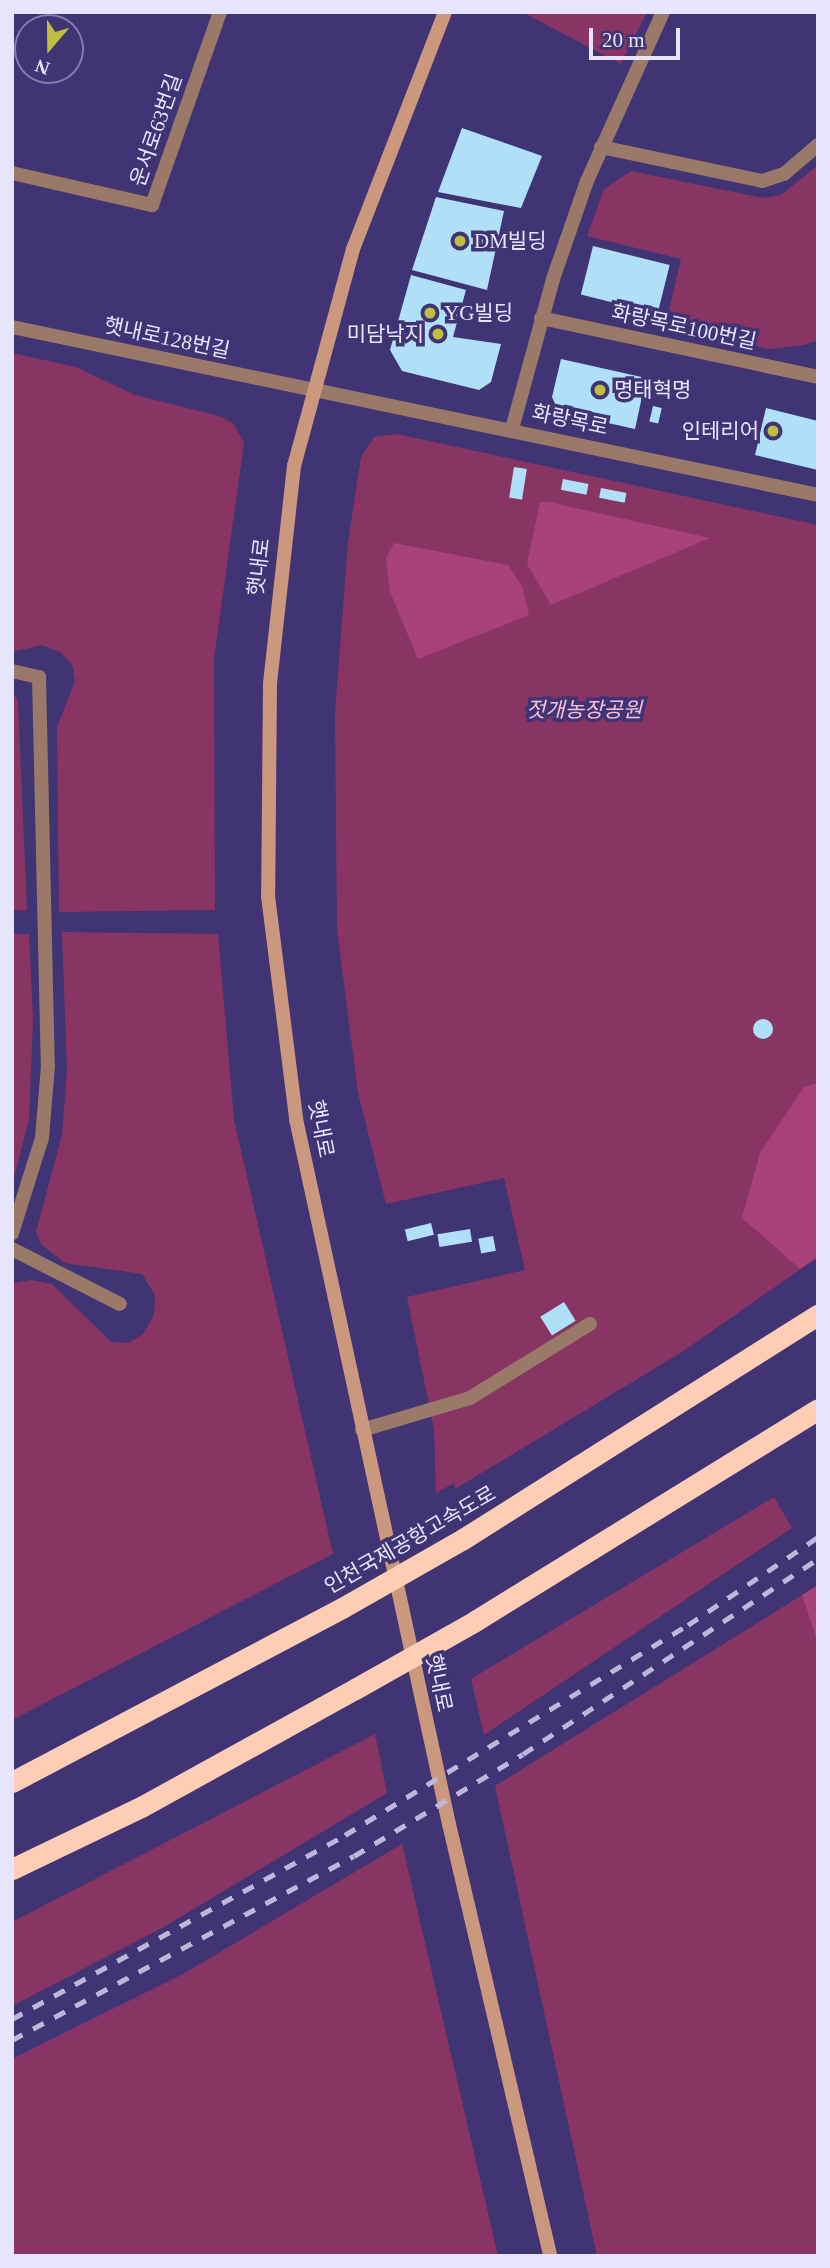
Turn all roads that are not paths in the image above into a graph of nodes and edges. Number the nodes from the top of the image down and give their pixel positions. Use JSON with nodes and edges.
{"nodes":[{"id":1,"x":220,"y":12,"type":"edge"},
{"id":2,"x":444,"y":12,"type":"edge"},
{"id":3,"x":663,"y":12,"type":"edge"},
{"id":4,"x":818,"y":145,"type":"edge"},
{"id":5,"x":601,"y":147,"type":"junction"},
{"id":6,"x":12,"y":173,"type":"edge"},
{"id":7,"x":541,"y":318,"type":"junction"},
{"id":8,"x":12,"y":327,"type":"edge"},
{"id":9,"x":818,"y":377,"type":"edge"},
{"id":10,"x":312,"y":390,"type":"junction"},
{"id":11,"x":512,"y":429,"type":"junction"},
{"id":12,"x":818,"y":495,"type":"edge"},
{"id":13,"x":12,"y":671,"type":"edge"},
{"id":14,"x":12,"y":1233,"type":"edge"},
{"id":15,"x":12,"y":1249,"type":"edge"},
{"id":16,"x":120,"y":1304,"type":"dead end"},
{"id":17,"x":818,"y":1315,"type":"edge"},
{"id":18,"x":590,"y":1324,"type":"dead end"},
{"id":19,"x":818,"y":1409,"type":"edge"},
{"id":20,"x":362,"y":1430,"type":"junction"},
{"id":21,"x":12,"y":1782,"type":"edge"},
{"id":22,"x":12,"y":1869,"type":"edge"},
{"id":23,"x":550,"y":2256,"type":"edge"}],
"edges":[{"from":1,"to":6,"type":"street","name":"운서로63번길"},
{"from":2,"to":10,"type":"main road","name":"햇내로"},
{"from":3,"to":5,"type":"street"},
{"from":4,"to":5,"type":"street"},
{"from":5,"to":7,"type":"street"},
{"from":7,"to":9,"type":"street","name":"화랑목로100번길"},
{"from":7,"to":11,"type":"street"},
{"from":8,"to":10,"type":"street","name":"햇내로128번길"},
{"from":10,"to":11,"type":"street","name":"화랑목로"},
{"from":10,"to":20,"type":"main road","name":"햇내로"},
{"from":11,"to":12,"type":"street","name":"화랑목로"},
{"from":13,"to":14,"type":"street"},
{"from":15,"to":16,"type":"street"},
{"from":17,"to":21,"type":"highway","name":"인천국제공항고속도로","bridge":true},
{"from":18,"to":20,"type":"street"},
{"from":19,"to":22,"type":"highway","bridge":true},
{"from":20,"to":23,"type":"main road","name":"햇내로"}]}
